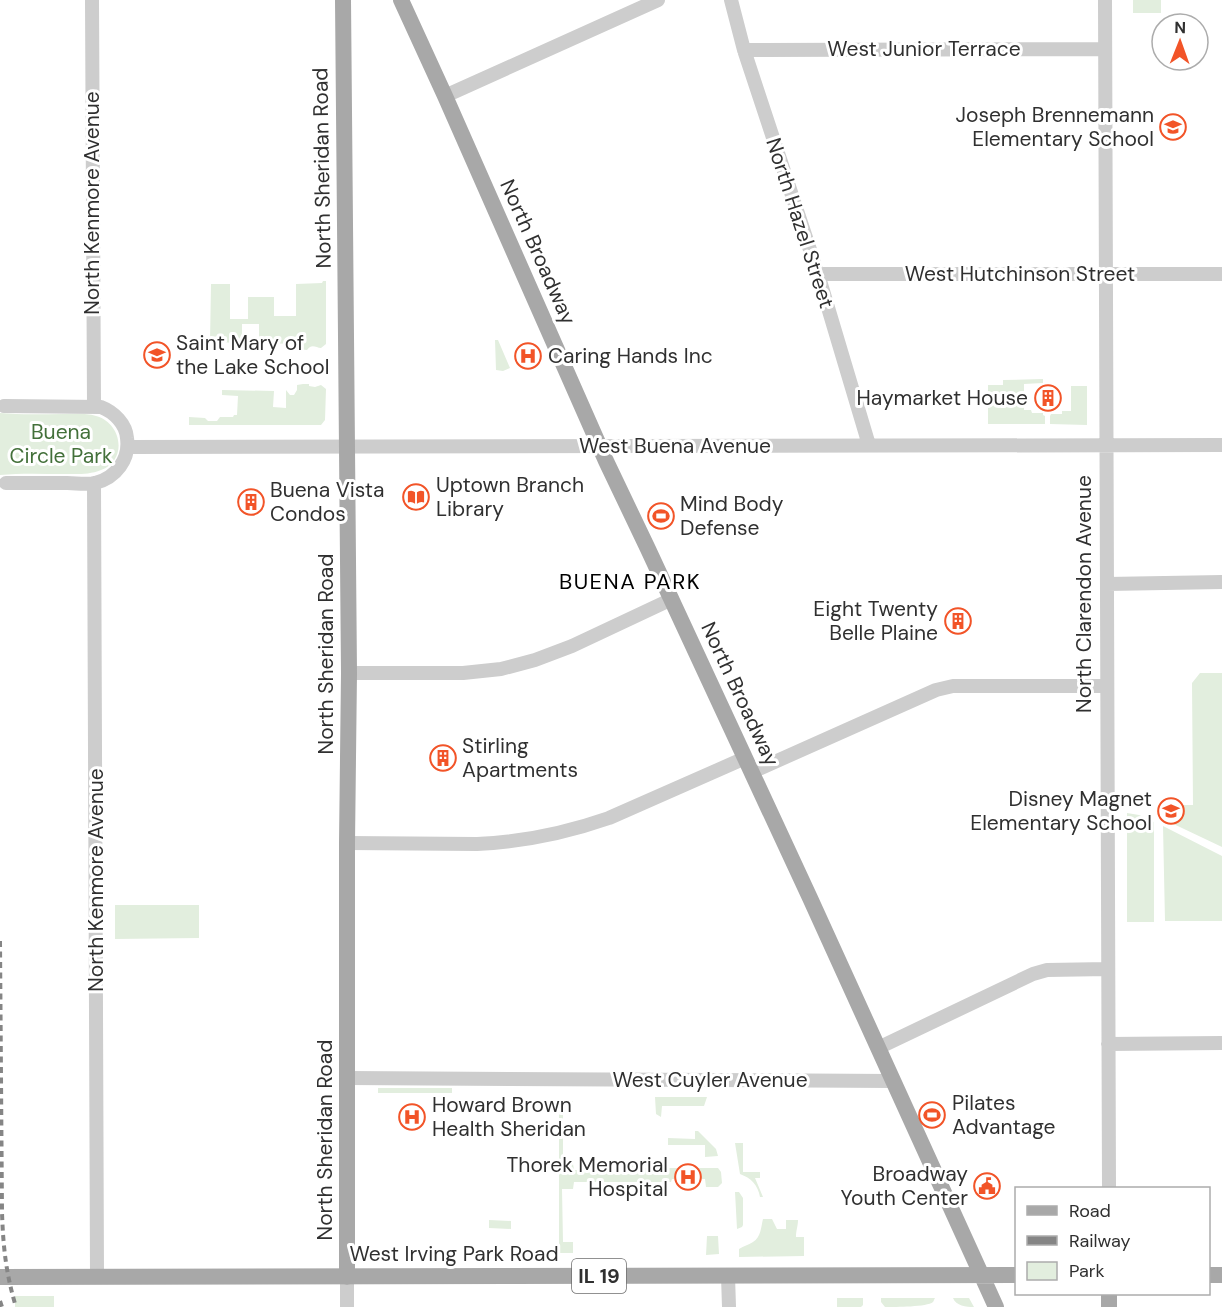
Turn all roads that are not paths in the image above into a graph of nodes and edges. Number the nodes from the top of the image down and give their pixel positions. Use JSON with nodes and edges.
{"nodes":[{"id":1,"x":92,"y":0,"type":"edge"},
{"id":2,"x":343,"y":0,"type":"edge"},
{"id":3,"x":401,"y":0,"type":"edge"},
{"id":4,"x":658,"y":0,"type":"edge"},
{"id":5,"x":731,"y":0,"type":"edge"},
{"id":6,"x":1105,"y":0,"type":"edge"},
{"id":7,"x":1105,"y":49,"type":"junction"},
{"id":8,"x":744,"y":50,"type":"junction"},
{"id":9,"x":445,"y":96,"type":"junction"},
{"id":10,"x":818,"y":274,"type":"junction"},
{"id":11,"x":1106,"y":274,"type":"junction"},
{"id":12,"x":1222,"y":274,"type":"edge"},
{"id":13,"x":4,"y":406,"type":"dead end"},
{"id":14,"x":94,"y":406,"type":"junction"},
{"id":15,"x":869,"y":445,"type":"junction"},
{"id":16,"x":1106,"y":445,"type":"junction"},
{"id":17,"x":1222,"y":445,"type":"edge"},
{"id":18,"x":347,"y":446,"type":"junction"},
{"id":19,"x":599,"y":446,"type":"junction"},
{"id":20,"x":128,"y":447,"type":"junction"},
{"id":21,"x":6,"y":483,"type":"dead end"},
{"id":22,"x":94,"y":483,"type":"junction"},
{"id":23,"x":1222,"y":582,"type":"edge"},
{"id":24,"x":1107,"y":584,"type":"junction"},
{"id":25,"x":672,"y":599,"type":"junction"},
{"id":26,"x":349,"y":673,"type":"junction"},
{"id":27,"x":1107,"y":686,"type":"junction"},
{"id":28,"x":748,"y":765,"type":"junction"},
{"id":29,"x":347,"y":843,"type":"junction"},
{"id":30,"x":1108,"y":969,"type":"junction"},
{"id":31,"x":1222,"y":1043,"type":"edge"},
{"id":32,"x":1108,"y":1044,"type":"junction"},
{"id":33,"x":879,"y":1048,"type":"junction"},
{"id":34,"x":347,"y":1078,"type":"junction"},
{"id":35,"x":892,"y":1081,"type":"junction"},
{"id":36,"x":1109,"y":1187,"type":"edge"},
{"id":37,"x":981,"y":1275,"type":"junction"},
{"id":38,"x":1015,"y":1275,"type":"edge"},
{"id":39,"x":728,"y":1276,"type":"junction"},
{"id":40,"x":0,"y":1277,"type":"edge"},
{"id":41,"x":97,"y":1277,"type":"junction"},
{"id":42,"x":347,"y":1277,"type":"junction"},
{"id":43,"x":347,"y":1307,"type":"edge"},
{"id":44,"x":729,"y":1307,"type":"edge"},
{"id":45,"x":996,"y":1307,"type":"edge"}],
"edges":[{"from":1,"to":14,"type":"street","name":"North Kenmore Avenue"},
{"from":2,"to":18,"type":"main road","name":"North Sheridan Road"},
{"from":3,"to":9,"type":"main road","name":"North Broadway"},
{"from":4,"to":9,"type":"street"},
{"from":5,"to":8,"type":"street","name":"North Hazel Street"},
{"from":6,"to":7,"type":"street","name":"North Clarendon Avenue"},
{"from":7,"to":8,"type":"street","name":"West Junior Terrace"},
{"from":7,"to":11,"type":"street","name":"North Clarendon Avenue"},
{"from":8,"to":10,"type":"street","name":"North Hazel Street"},
{"from":9,"to":19,"type":"main road","name":"North Broadway"},
{"from":10,"to":11,"type":"street","name":"West Hutchinson Street"},
{"from":10,"to":15,"type":"street","name":"North Hazel Street"},
{"from":11,"to":12,"type":"street","name":"West Hutchinson Street"},
{"from":11,"to":16,"type":"street","name":"North Clarendon Avenue"},
{"from":13,"to":14,"type":"street"},
{"from":14,"to":20,"type":"street"},
{"from":15,"to":16,"type":"street","name":"West Buena Avenue"},
{"from":15,"to":19,"type":"street","name":"West Buena Avenue"},
{"from":16,"to":17,"type":"street","name":"West Buena Avenue"},
{"from":16,"to":24,"type":"street","name":"North Clarendon Avenue"},
{"from":18,"to":19,"type":"street","name":"West Buena Avenue"},
{"from":18,"to":20,"type":"street","name":"West Buena Avenue"},
{"from":18,"to":26,"type":"main road","name":"North Sheridan Road"},
{"from":19,"to":25,"type":"main road","name":"North Broadway"},
{"from":20,"to":22,"type":"street"},
{"from":21,"to":22,"type":"street"},
{"from":22,"to":41,"type":"street","name":"North Kenmore Avenue"},
{"from":23,"to":24,"type":"street"},
{"from":24,"to":27,"type":"street","name":"North Clarendon Avenue"},
{"from":25,"to":26,"type":"street"},
{"from":25,"to":28,"type":"main road","name":"North Broadway"},
{"from":26,"to":29,"type":"main road","name":"North Sheridan Road"},
{"from":27,"to":28,"type":"street"},
{"from":27,"to":30,"type":"street","name":"North Clarendon Avenue"},
{"from":28,"to":29,"type":"street"},
{"from":28,"to":33,"type":"main road","name":"North Broadway"},
{"from":29,"to":34,"type":"main road","name":"North Sheridan Road"},
{"from":30,"to":32,"type":"street","name":"North Clarendon Avenue"},
{"from":30,"to":33,"type":"street"},
{"from":31,"to":32,"type":"street"},
{"from":32,"to":36,"type":"street","name":"North Clarendon Avenue"},
{"from":33,"to":35,"type":"main road","name":"North Broadway"},
{"from":34,"to":35,"type":"street","name":"West Cuyler Avenue"},
{"from":34,"to":42,"type":"main road","name":"North Sheridan Road"},
{"from":35,"to":37,"type":"main road","name":"North Broadway"},
{"from":37,"to":38,"type":"main road","name":"West Irving Park Road","number":"IL 19"},
{"from":37,"to":39,"type":"main road","name":"West Irving Park Road","number":"IL 19"},
{"from":37,"to":45,"type":"main road","name":"North Broadway"},
{"from":39,"to":42,"type":"main road","name":"West Irving Park Road","number":"IL 19"},
{"from":39,"to":44,"type":"street"},
{"from":40,"to":41,"type":"main road","name":"West Irving Park Road","number":"IL 19"},
{"from":41,"to":42,"type":"main road","name":"West Irving Park Road","number":"IL 19"},
{"from":42,"to":43,"type":"street","name":"North Sheridan Road"}]}
